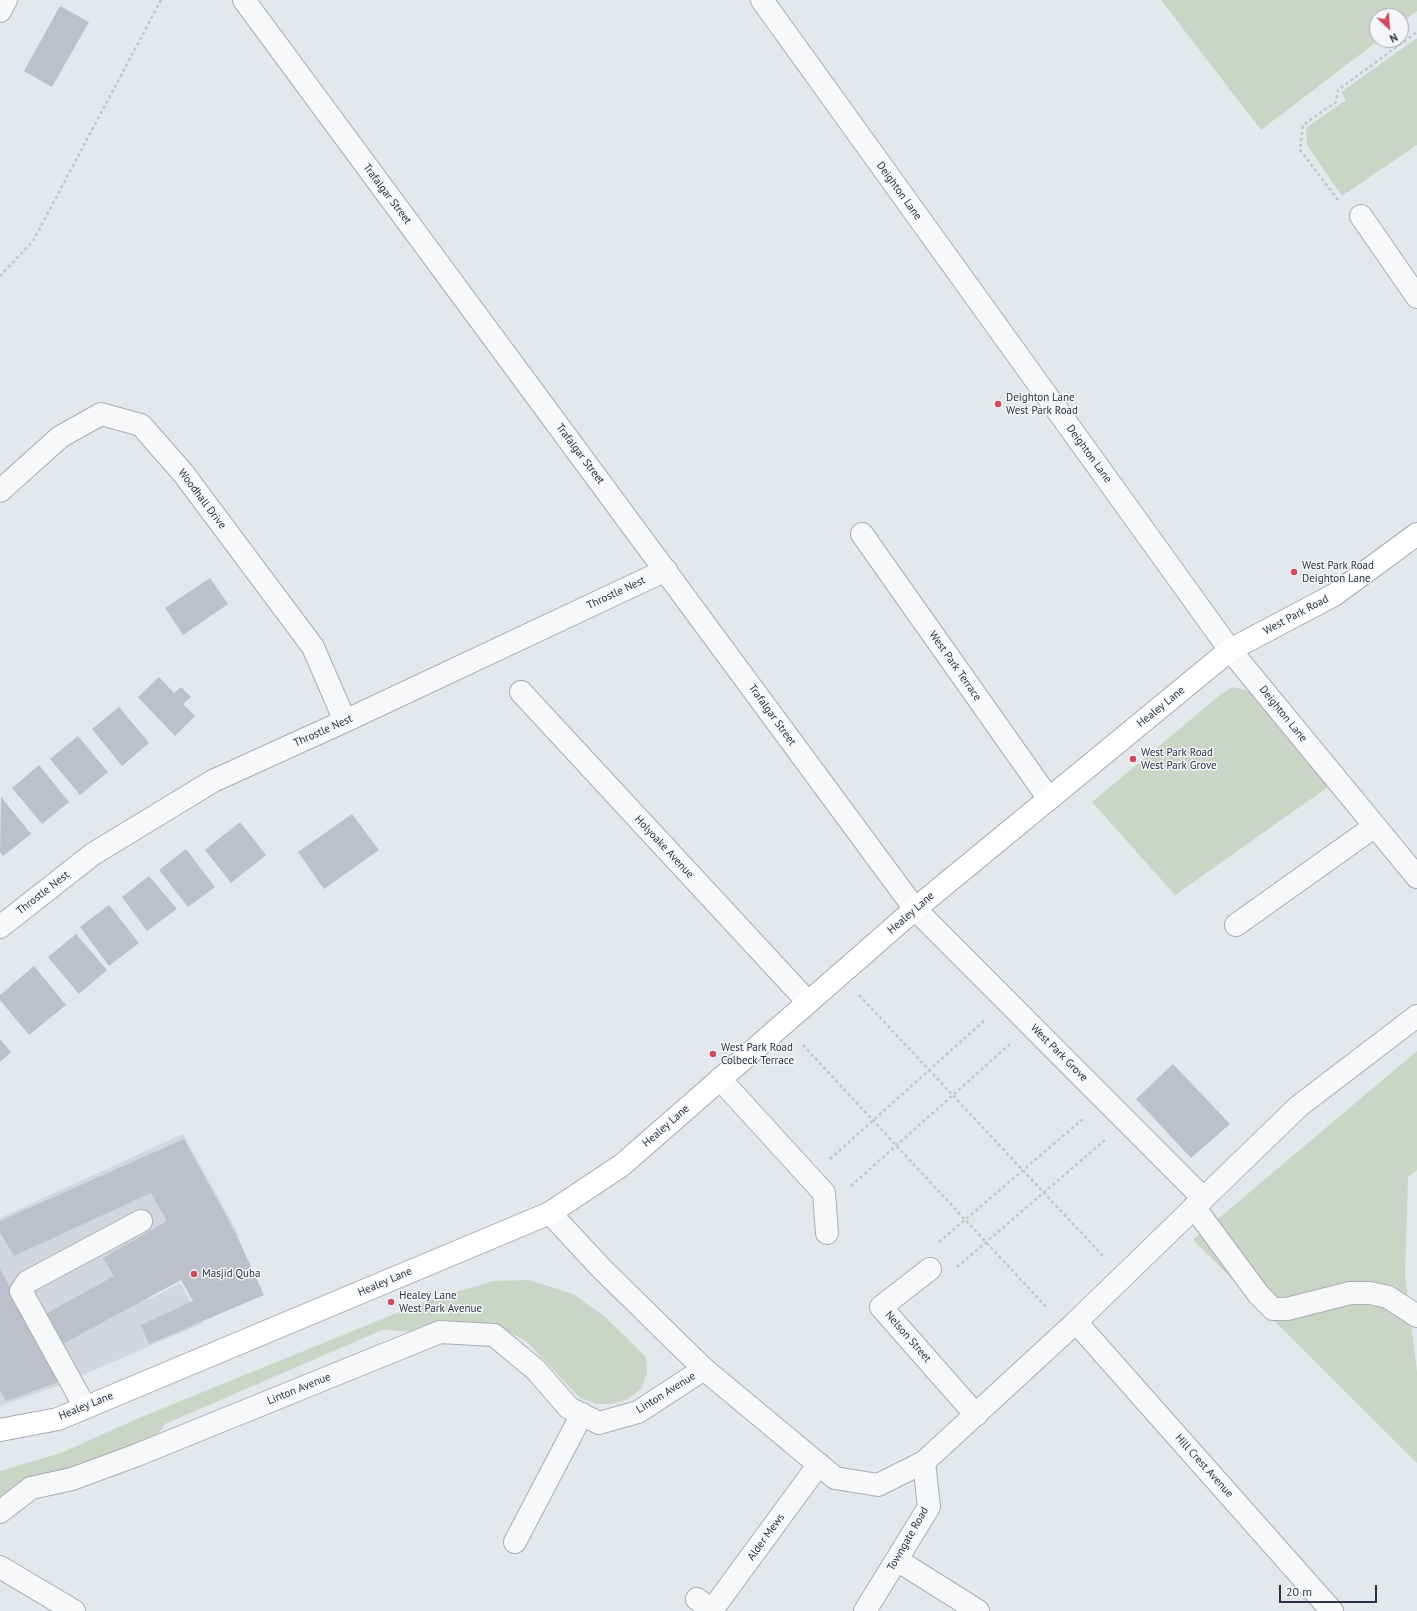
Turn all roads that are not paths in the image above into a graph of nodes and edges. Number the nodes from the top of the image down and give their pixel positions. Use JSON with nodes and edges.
{"nodes":[{"id":1,"x":6,"y":0,"type":"edge"},
{"id":2,"x":244,"y":0,"type":"edge"},
{"id":3,"x":762,"y":0,"type":"edge"},
{"id":4,"x":0,"y":11,"type":"edge"},
{"id":5,"x":1361,"y":216,"type":"road end"},
{"id":6,"x":1417,"y":297,"type":"edge"},
{"id":7,"x":0,"y":491,"type":"edge"},
{"id":8,"x":862,"y":534,"type":"dead end"},
{"id":9,"x":1417,"y":534,"type":"edge"},
{"id":10,"x":666,"y":570,"type":"junction"},
{"id":11,"x":1230,"y":650,"type":"junction"},
{"id":12,"x":521,"y":692,"type":"dead end"},
{"id":13,"x":345,"y":721,"type":"junction"},
{"id":14,"x":1049,"y":799,"type":"junction"},
{"id":15,"x":1375,"y":826,"type":"junction"},
{"id":16,"x":1417,"y":877,"type":"edge"},
{"id":17,"x":915,"y":909,"type":"junction"},
{"id":18,"x":1236,"y":925,"type":"dead end"},
{"id":19,"x":0,"y":927,"type":"edge"},
{"id":20,"x":808,"y":1002,"type":"junction"},
{"id":21,"x":1417,"y":1016,"type":"edge"},
{"id":22,"x":720,"y":1079,"type":"junction"},
{"id":23,"x":1199,"y":1203,"type":"junction"},
{"id":24,"x":550,"y":1213,"type":"junction"},
{"id":25,"x":141,"y":1221,"type":"dead end"},
{"id":26,"x":827,"y":1233,"type":"dead end"},
{"id":27,"x":930,"y":1269,"type":"road end"},
{"id":28,"x":1417,"y":1316,"type":"edge"},
{"id":29,"x":1071,"y":1326,"type":"junction"},
{"id":30,"x":704,"y":1369,"type":"junction"},
{"id":31,"x":85,"y":1407,"type":"junction"},
{"id":32,"x":582,"y":1414,"type":"junction"},
{"id":33,"x":976,"y":1414,"type":"junction"},
{"id":34,"x":0,"y":1430,"type":"edge"},
{"id":35,"x":924,"y":1462,"type":"junction"},
{"id":36,"x":819,"y":1464,"type":"junction"},
{"id":37,"x":0,"y":1512,"type":"edge"},
{"id":38,"x":515,"y":1542,"type":"dead end"},
{"id":39,"x":897,"y":1560,"type":"junction"},
{"id":40,"x":0,"y":1567,"type":"edge"},
{"id":41,"x":707,"y":1607,"type":"edge"},
{"id":42,"x":74,"y":1611,"type":"edge"},
{"id":43,"x":865,"y":1611,"type":"edge"},
{"id":44,"x":978,"y":1611,"type":"edge"},
{"id":45,"x":1332,"y":1611,"type":"edge"}],
"edges":[{"from":1,"to":4,"type":"street"},
{"from":2,"to":10,"type":"street","name":"Trafalgar Street"},
{"from":3,"to":11,"type":"street","name":"Deighton Lane"},
{"from":5,"to":6,"type":"street"},
{"from":7,"to":13,"type":"street","name":"Woodhall Drive"},
{"from":8,"to":14,"type":"street","name":"West Park Terrace"},
{"from":9,"to":11,"type":"main road","name":"West Park Road"},
{"from":10,"to":13,"type":"street","name":"Throstle Nest"},
{"from":10,"to":17,"type":"street","name":"Trafalgar Street"},
{"from":11,"to":14,"type":"main road","name":"Healey Lane"},
{"from":11,"to":15,"type":"street","name":"Deighton Lane"},
{"from":12,"to":20,"type":"street","name":"Holyoake Avenue"},
{"from":13,"to":19,"type":"street","name":"Throstle Nest"},
{"from":14,"to":17,"type":"main road","name":"Healey Lane"},
{"from":15,"to":16,"type":"street","name":"Deighton Lane"},
{"from":15,"to":18,"type":"street"},
{"from":17,"to":20,"type":"main road","name":"Healey Lane"},
{"from":17,"to":23,"type":"street","name":"West Park Grove"},
{"from":20,"to":22,"type":"main road","name":"Healey Lane"},
{"from":21,"to":23,"type":"street"},
{"from":22,"to":24,"type":"main road","name":"Healey Lane"},
{"from":22,"to":26,"type":"street"},
{"from":23,"to":28,"type":"street","name":"West Park Grove"},
{"from":23,"to":29,"type":"street"},
{"from":24,"to":30,"type":"street"},
{"from":24,"to":31,"type":"main road","name":"Healey Lane"},
{"from":25,"to":31,"type":"street"},
{"from":27,"to":33,"type":"street","name":"Nelson Street"},
{"from":29,"to":33,"type":"street"},
{"from":29,"to":45,"type":"street","name":"Hill Crest Avenue"},
{"from":30,"to":32,"type":"street","name":"Linton Avenue"},
{"from":30,"to":36,"type":"street"},
{"from":31,"to":34,"type":"main road","name":"Healey Lane"},
{"from":32,"to":37,"type":"street","name":"Linton Avenue"},
{"from":32,"to":38,"type":"street"},
{"from":33,"to":35,"type":"street"},
{"from":35,"to":36,"type":"street"},
{"from":35,"to":39,"type":"street","name":"Towngate Road"},
{"from":36,"to":41,"type":"street","name":"Alder Mews"},
{"from":39,"to":43,"type":"street","name":"Towngate Road"},
{"from":39,"to":44,"type":"street"},
{"from":40,"to":42,"type":"street"}]}
